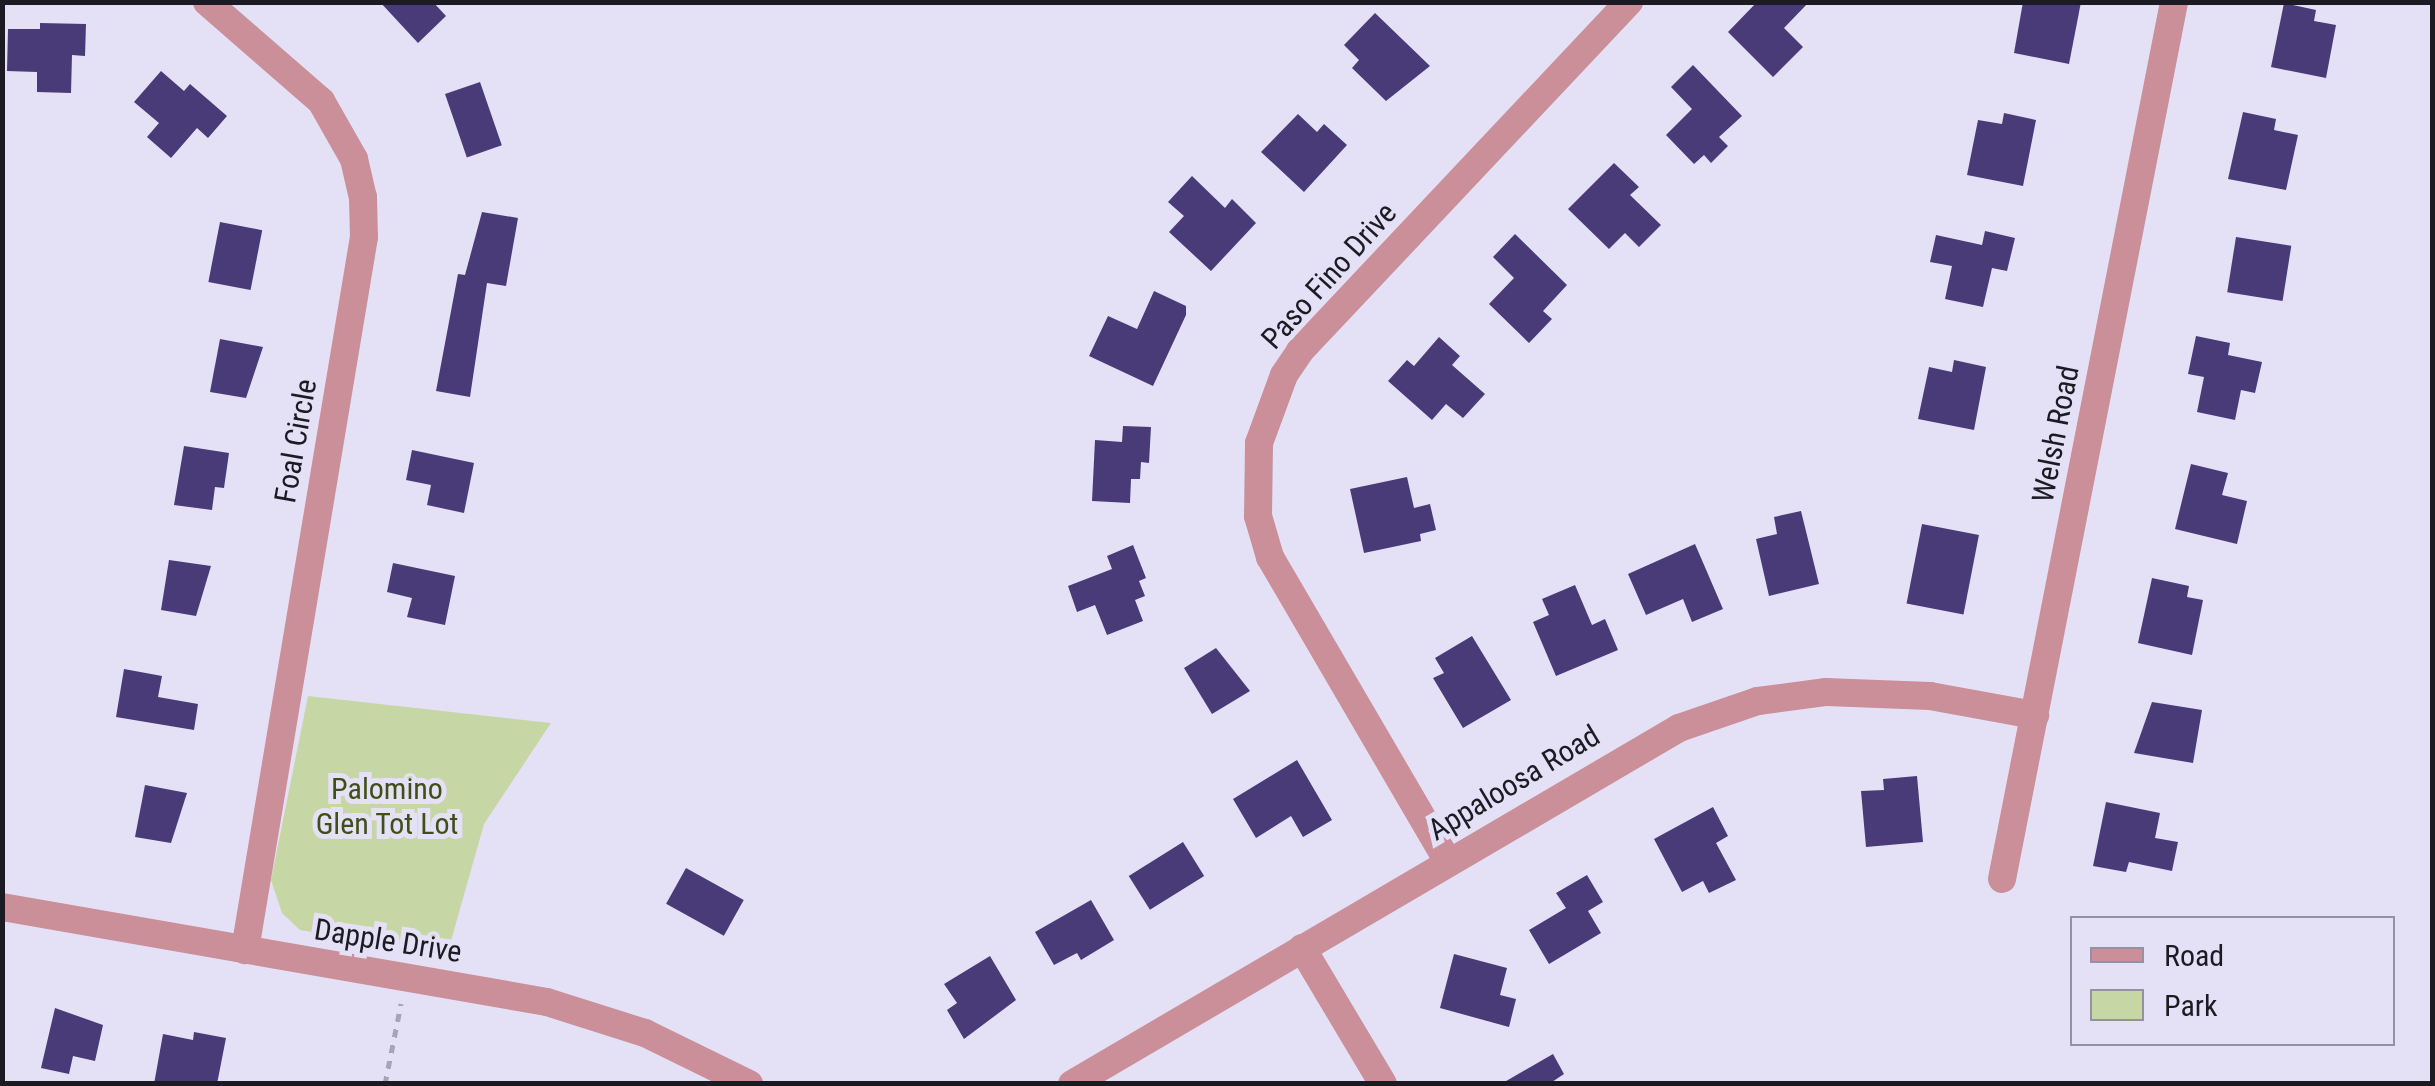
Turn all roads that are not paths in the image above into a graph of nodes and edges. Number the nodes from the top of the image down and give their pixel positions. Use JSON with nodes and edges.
{"nodes":[{"id":1,"x":207,"y":2,"type":"edge"},
{"id":2,"x":1628,"y":2,"type":"edge"},
{"id":3,"x":2174,"y":2,"type":"edge"},
{"id":4,"x":2034,"y":715,"type":"junction"},
{"id":5,"x":1447,"y":860,"type":"junction"},
{"id":6,"x":2002,"y":878,"type":"dead end"},
{"id":7,"x":2,"y":907,"type":"edge"},
{"id":8,"x":1302,"y":948,"type":"junction"},
{"id":9,"x":245,"y":950,"type":"junction"},
{"id":10,"x":749,"y":1084,"type":"edge"},
{"id":11,"x":1072,"y":1084,"type":"edge"},
{"id":12,"x":1383,"y":1084,"type":"edge"}],
"edges":[{"from":1,"to":9,"type":"street","name":"Foal Circle"},
{"from":2,"to":5,"type":"street","name":"Paso Fino Drive"},
{"from":3,"to":4,"type":"street","name":"Welsh Road"},
{"from":4,"to":5,"type":"street","name":"Appaloosa Road"},
{"from":4,"to":6,"type":"street","name":"Welsh Road"},
{"from":5,"to":8,"type":"street","name":"Appaloosa Road"},
{"from":7,"to":9,"type":"street","name":"Dapple Drive"},
{"from":8,"to":11,"type":"street","name":"Appaloosa Road"},
{"from":8,"to":12,"type":"street"},
{"from":9,"to":10,"type":"street","name":"Dapple Drive"}]}
